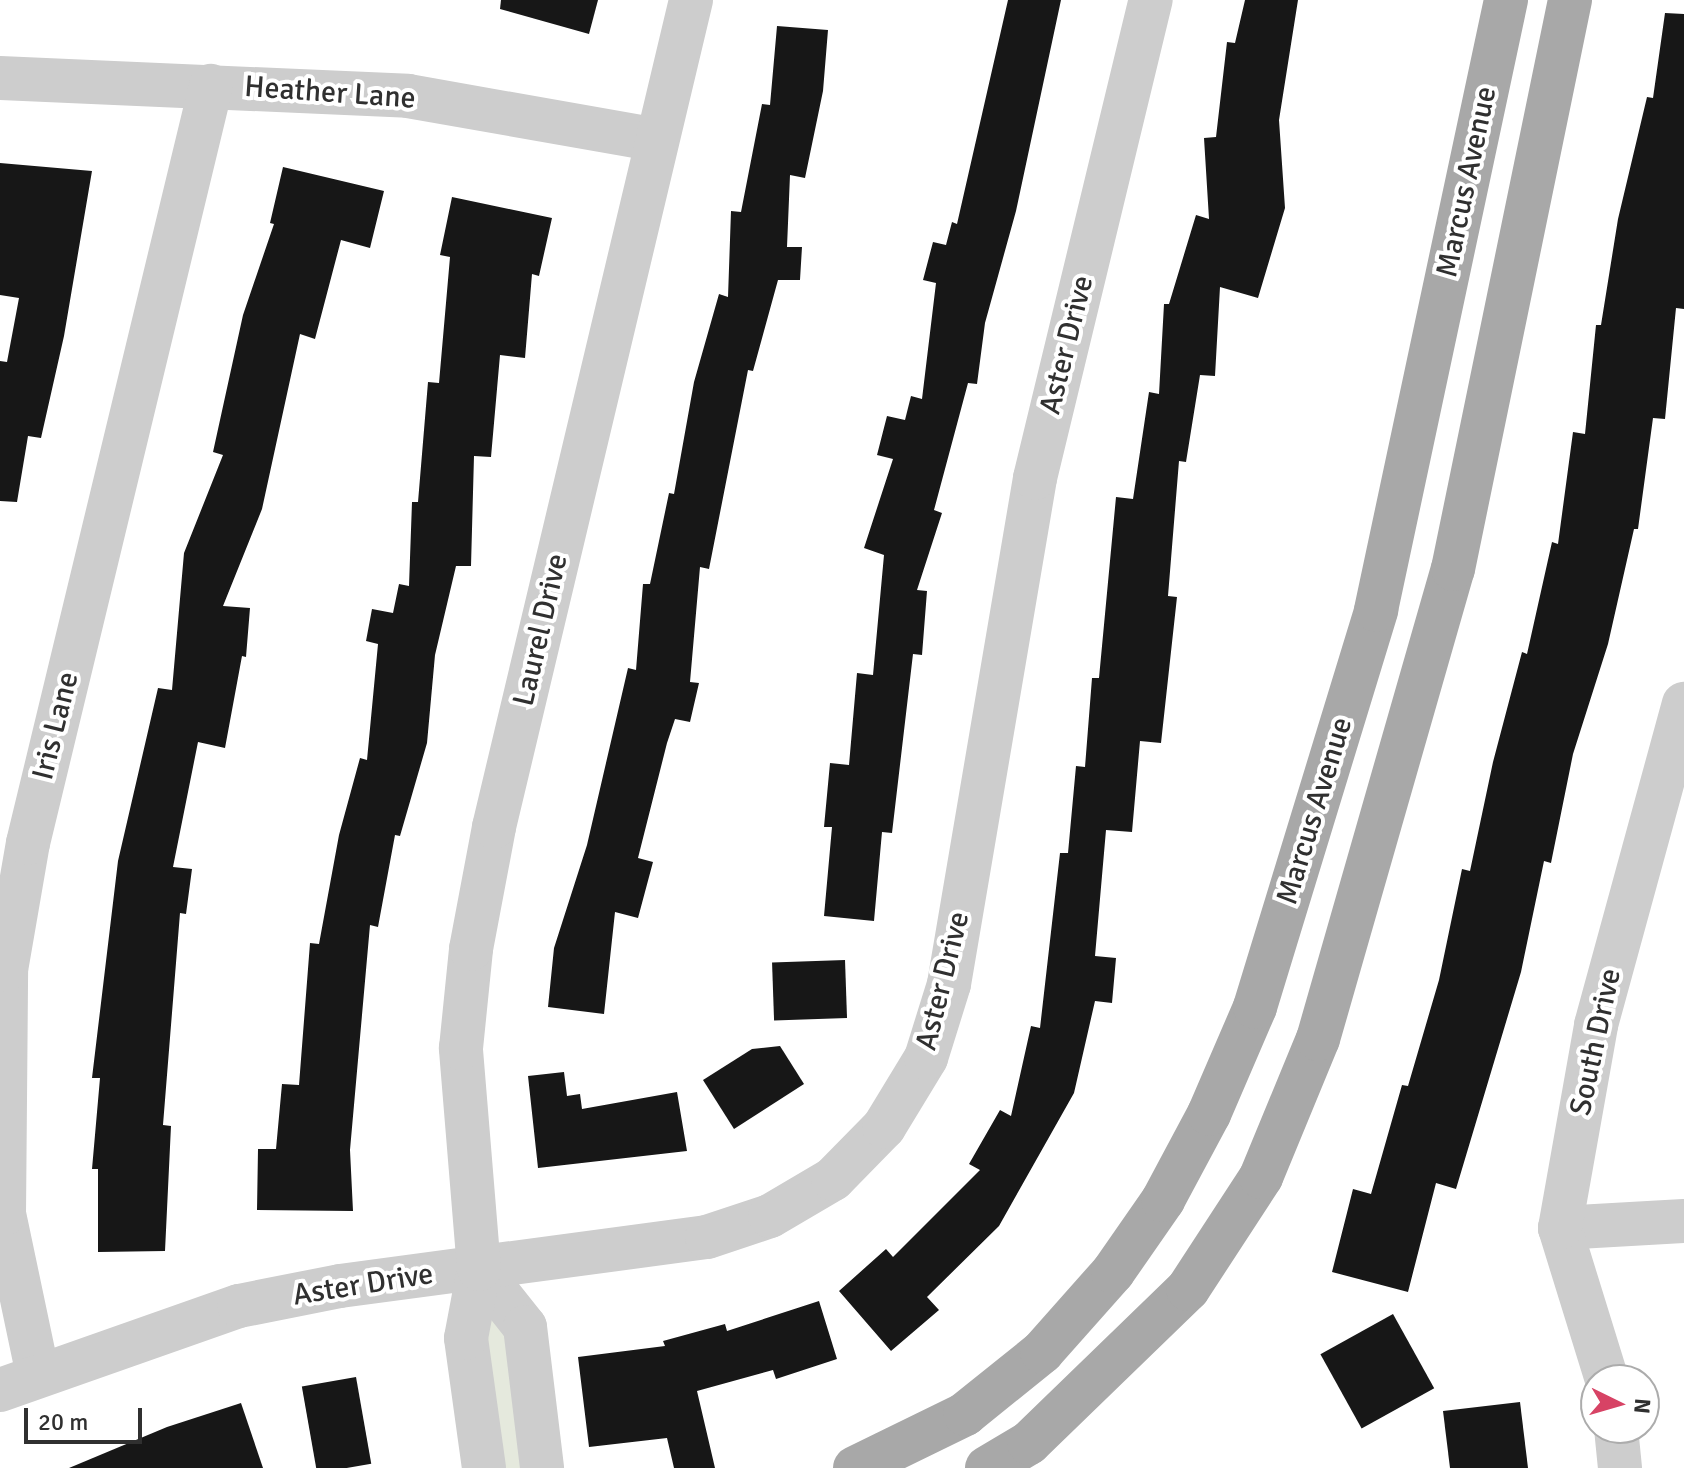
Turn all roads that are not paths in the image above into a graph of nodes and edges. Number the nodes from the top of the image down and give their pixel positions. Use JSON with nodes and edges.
{"nodes":[{"id":1,"x":691,"y":0,"type":"edge"},
{"id":2,"x":1151,"y":0,"type":"edge"},
{"id":3,"x":1506,"y":0,"type":"edge"},
{"id":4,"x":1570,"y":0,"type":"edge"},
{"id":5,"x":0,"y":78,"type":"edge"},
{"id":6,"x":211,"y":86,"type":"junction"},
{"id":7,"x":657,"y":140,"type":"junction"},
{"id":8,"x":1684,"y":704,"type":"edge"},
{"id":9,"x":1684,"y":1221,"type":"edge"},
{"id":10,"x":1560,"y":1228,"type":"junction"},
{"id":11,"x":479,"y":1269,"type":"junction"},
{"id":12,"x":1602,"y":1364,"type":"edge"},
{"id":13,"x":19,"y":1382,"type":"edge"},
{"id":14,"x":1618,"y":1444,"type":"edge"},
{"id":15,"x":484,"y":1468,"type":"edge"},
{"id":16,"x":542,"y":1468,"type":"edge"},
{"id":17,"x":855,"y":1468,"type":"edge"},
{"id":18,"x":987,"y":1468,"type":"edge"},
{"id":19,"x":1620,"y":1468,"type":"edge"}],
"edges":[{"from":1,"to":7,"type":"street","name":"Laurel Drive"},
{"from":2,"to":11,"type":"street","name":"Aster Drive"},
{"from":3,"to":17,"type":"main road","name":"Marcus Avenue"},
{"from":4,"to":18,"type":"main road"},
{"from":5,"to":6,"type":"street","name":"Heather Lane"},
{"from":6,"to":7,"type":"street","name":"Heather Lane"},
{"from":6,"to":13,"type":"street","name":"Iris Lane"},
{"from":7,"to":11,"type":"street","name":"Laurel Drive"},
{"from":8,"to":10,"type":"street","name":"South Drive"},
{"from":9,"to":10,"type":"street"},
{"from":10,"to":12,"type":"street","name":"South Drive"},
{"from":11,"to":13,"type":"street","name":"Aster Drive"},
{"from":11,"to":15,"type":"street","name":"Laurel Drive"},
{"from":11,"to":16,"type":"street"},
{"from":14,"to":19,"type":"street"}]}
